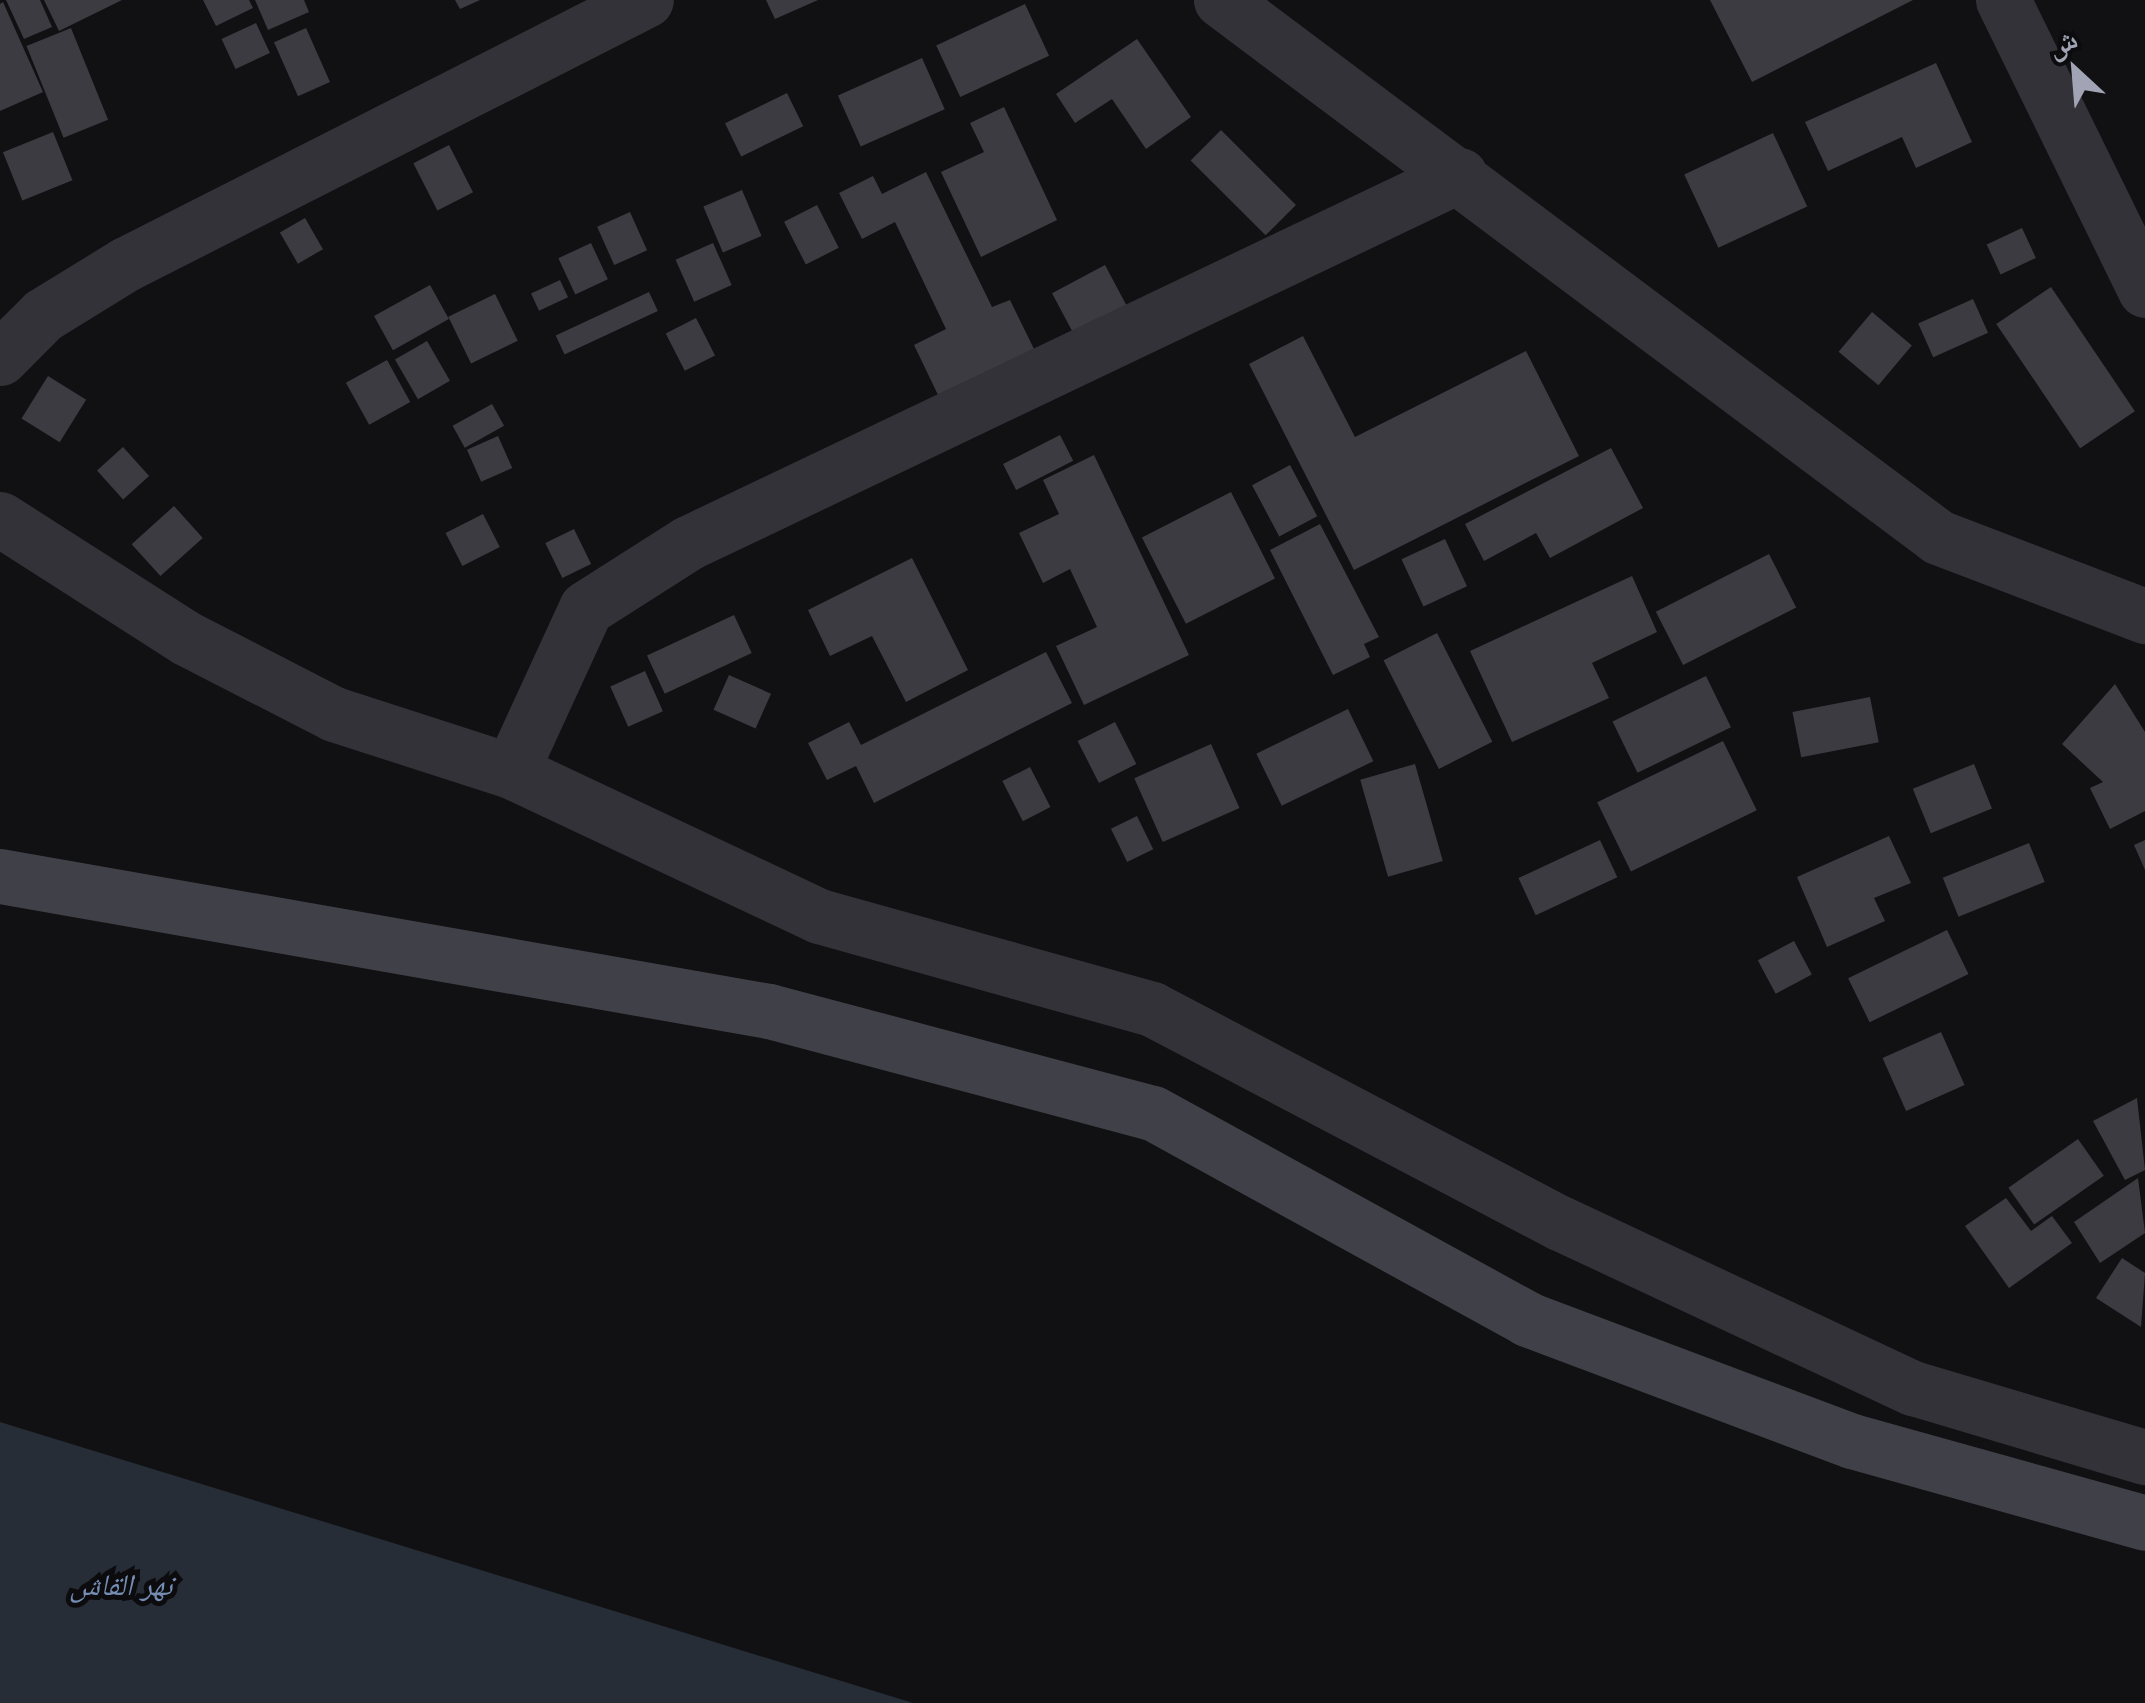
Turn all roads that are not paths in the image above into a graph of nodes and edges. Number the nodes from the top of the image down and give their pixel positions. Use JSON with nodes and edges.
{"nodes":[{"id":1,"x":646,"y":0,"type":"edge"},
{"id":2,"x":1221,"y":0,"type":"edge"},
{"id":3,"x":2003,"y":0,"type":"edge"},
{"id":4,"x":1460,"y":175,"type":"junction"},
{"id":5,"x":2145,"y":290,"type":"edge"},
{"id":6,"x":0,"y":358,"type":"edge"},
{"id":7,"x":0,"y":519,"type":"edge"},
{"id":8,"x":2145,"y":616,"type":"edge"},
{"id":9,"x":511,"y":772,"type":"junction"},
{"id":10,"x":0,"y":876,"type":"edge"},
{"id":11,"x":2145,"y":1457,"type":"edge"},
{"id":12,"x":2145,"y":1523,"type":"edge"}],
"edges":[{"from":1,"to":6,"type":"street"},
{"from":2,"to":4,"type":"street"},
{"from":3,"to":5,"type":"street"},
{"from":4,"to":8,"type":"street"},
{"from":4,"to":9,"type":"street"},
{"from":7,"to":9,"type":"street"},
{"from":9,"to":11,"type":"street"},
{"from":10,"to":12,"type":"main road"}]}
